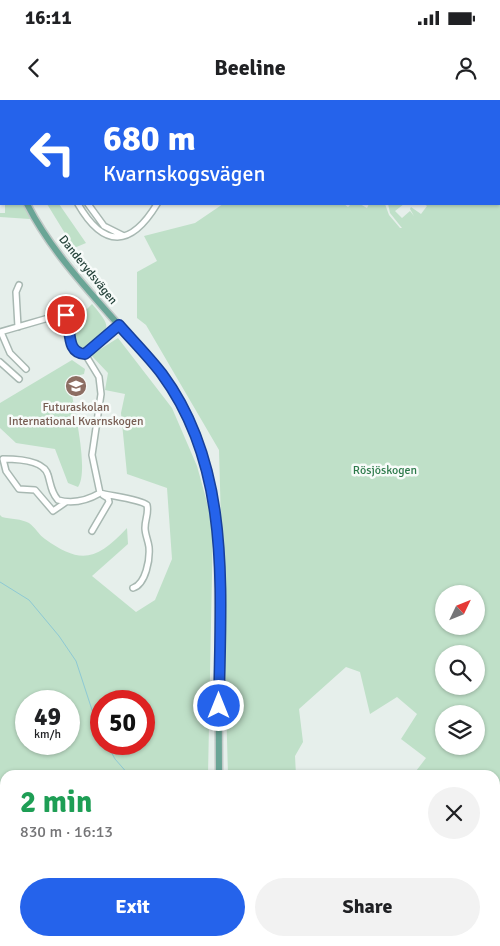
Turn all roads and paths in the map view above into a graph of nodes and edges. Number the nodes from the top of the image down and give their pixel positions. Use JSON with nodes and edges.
{"nodes":[{"id":1,"x":28,"y":205,"type":"edge"},
{"id":2,"x":79,"y":205,"type":"edge"},
{"id":3,"x":89,"y":205,"type":"edge"},
{"id":4,"x":156,"y":205,"type":"edge"},
{"id":5,"x":122,"y":235,"type":"junction"},
{"id":6,"x":19,"y":285,"type":"dead end"},
{"id":7,"x":119,"y":325,"type":"junction"},
{"id":8,"x":18,"y":327,"type":"junction"},
{"id":9,"x":0,"y":332,"type":"edge"},
{"id":10,"x":85,"y":354,"type":"junction"},
{"id":11,"x":0,"y":362,"type":"edge"},
{"id":12,"x":26,"y":369,"type":"dead end"},
{"id":13,"x":19,"y":378,"type":"dead end"},
{"id":14,"x":100,"y":493,"type":"junction"},
{"id":15,"x":66,"y":502,"type":"junction"},
{"id":16,"x":92,"y":531,"type":"dead end"},
{"id":17,"x":133,"y":588,"type":"dead end"},
{"id":18,"x":218,"y":770,"type":"edge"}],
"edges":[{"from":1,"to":7,"type":"main road","name":"Danderydsvägen"},
{"from":2,"to":5,"type":"street"},
{"from":3,"to":5,"type":"street"},
{"from":4,"to":5,"type":"street"},
{"from":6,"to":8,"type":"street"},
{"from":7,"to":10,"type":"street"},
{"from":7,"to":18,"type":"main road","name":"Danderydsvägen"},
{"from":8,"to":9,"type":"street"},
{"from":8,"to":10,"type":"street"},
{"from":9,"to":12,"type":"street"},
{"from":10,"to":14,"type":"street"},
{"from":11,"to":13,"type":"street"},
{"from":14,"to":15,"type":"street"},
{"from":14,"to":16,"type":"street"},
{"from":14,"to":17,"type":"street"},
{"from":15,"to":15,"type":"street"}]}
